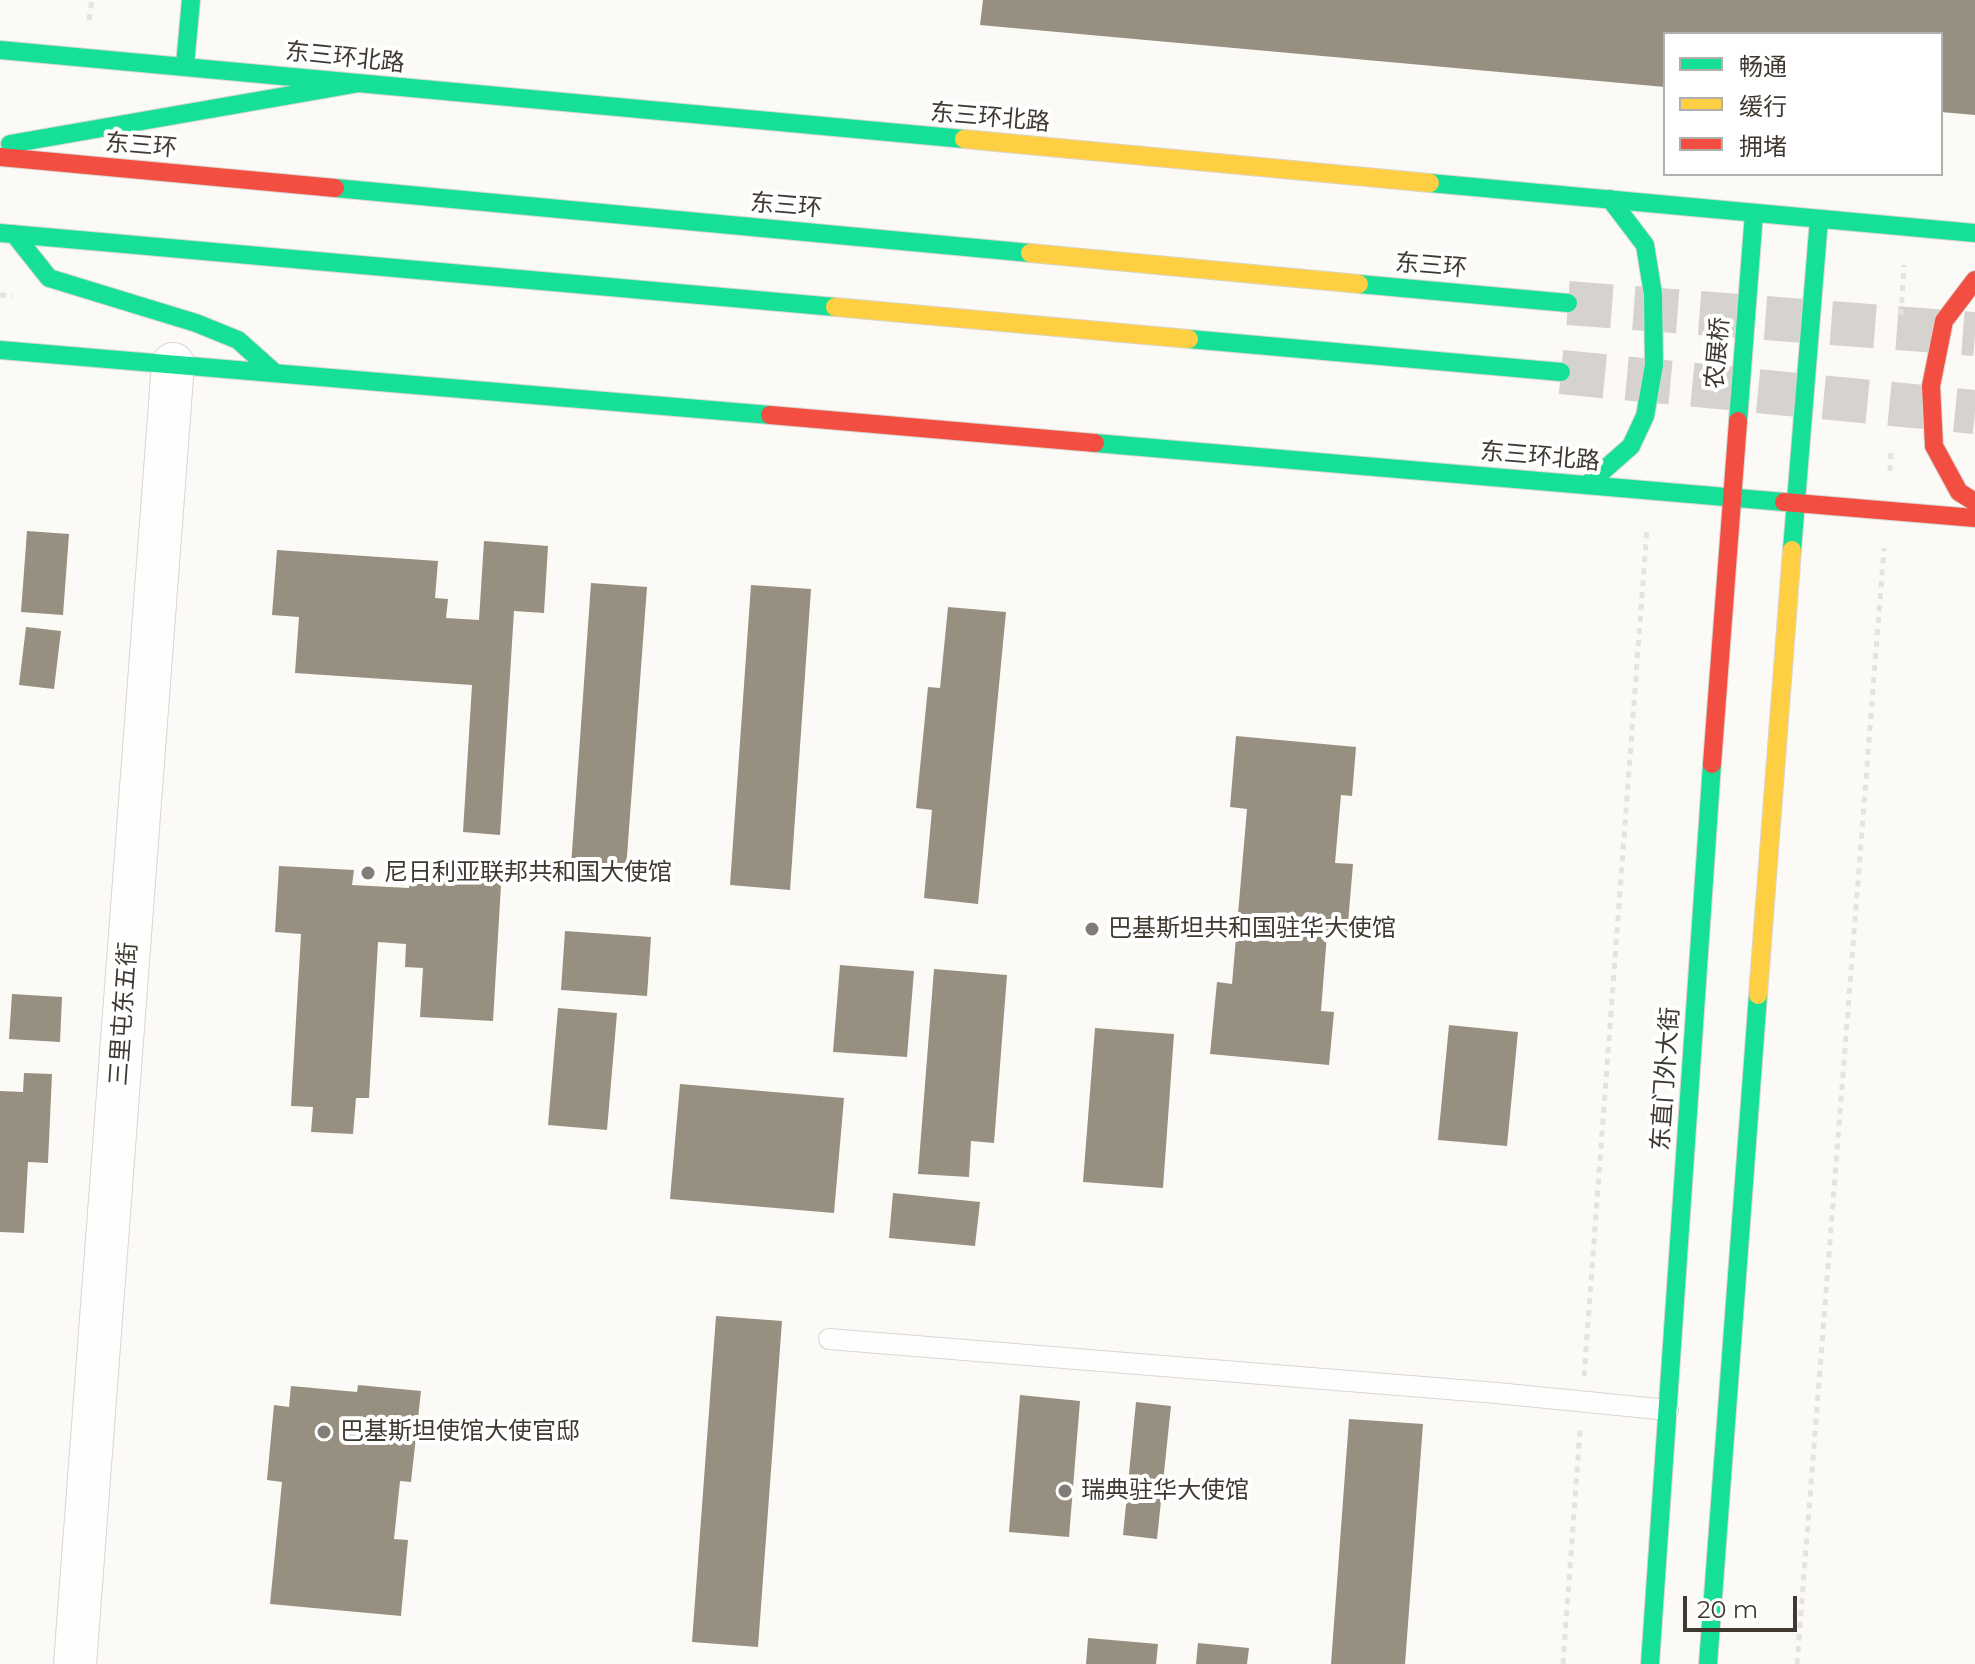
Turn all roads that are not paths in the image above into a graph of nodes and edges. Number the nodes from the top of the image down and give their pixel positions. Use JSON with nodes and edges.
{"nodes":[{"id":1,"x":191,"y":0,"type":"edge"},
{"id":2,"x":0,"y":50,"type":"edge"},
{"id":3,"x":185,"y":65,"type":"junction"},
{"id":4,"x":354,"y":84,"type":"junction"},
{"id":5,"x":0,"y":145,"type":"edge"},
{"id":6,"x":0,"y":157,"type":"edge"},
{"id":7,"x":1610,"y":199,"type":"junction"},
{"id":8,"x":1754,"y":213,"type":"junction"},
{"id":9,"x":1819,"y":219,"type":"junction"},
{"id":10,"x":1975,"y":233,"type":"edge"},
{"id":11,"x":7,"y":234,"type":"edge"},
{"id":12,"x":1975,"y":280,"type":"edge"},
{"id":13,"x":1568,"y":303,"type":"tunnel mouth"},
{"id":14,"x":0,"y":350,"type":"edge"},
{"id":15,"x":173,"y":364,"type":"junction"},
{"id":16,"x":1561,"y":372,"type":"tunnel mouth"},
{"id":17,"x":275,"y":373,"type":"junction"},
{"id":18,"x":1587,"y":485,"type":"junction"},
{"id":19,"x":1731,"y":497,"type":"junction"},
{"id":20,"x":1975,"y":502,"type":"edge"},
{"id":21,"x":1795,"y":503,"type":"junction"},
{"id":22,"x":1975,"y":518,"type":"edge"},
{"id":23,"x":829,"y":1339,"type":"dead end"},
{"id":24,"x":1668,"y":1410,"type":"junction"},
{"id":25,"x":75,"y":1664,"type":"edge"},
{"id":26,"x":1650,"y":1664,"type":"edge"},
{"id":27,"x":1708,"y":1664,"type":"edge"}],
"edges":[{"from":1,"to":3,"type":"main road"},
{"from":2,"to":3,"type":"main road","name":"东三环北路"},
{"from":3,"to":4,"type":"main road","name":"东三环北路"},
{"from":4,"to":5,"type":"main road"},
{"from":4,"to":7,"type":"main road","name":"东三环北路"},
{"from":6,"to":13,"type":"main road","name":"东三环"},
{"from":7,"to":8,"type":"main road","name":"东三环北路"},
{"from":7,"to":18,"type":"main road"},
{"from":8,"to":9,"type":"main road","name":"东三环北路"},
{"from":8,"to":19,"type":"main road","name":"农展桥"},
{"from":9,"to":10,"type":"main road","name":"东三环北路"},
{"from":9,"to":21,"type":"main road"},
{"from":11,"to":16,"type":"main road"},
{"from":11,"to":17,"type":"main road"},
{"from":12,"to":20,"type":"main road"},
{"from":14,"to":15,"type":"main road","name":"东三环北路"},
{"from":15,"to":17,"type":"main road","name":"东三环北路"},
{"from":15,"to":25,"type":"street","name":"三里屯东五街"},
{"from":17,"to":18,"type":"main road","name":"东三环北路"},
{"from":18,"to":19,"type":"main road","name":"东三环北路"},
{"from":19,"to":21,"type":"main road","name":"东三环北路"},
{"from":19,"to":24,"type":"main road","name":"东直门外大街"},
{"from":21,"to":22,"type":"main road","name":"东三环北路"},
{"from":21,"to":27,"type":"main road"},
{"from":23,"to":24,"type":"lane"},
{"from":24,"to":26,"type":"main road","name":"东直门外大街"}]}
